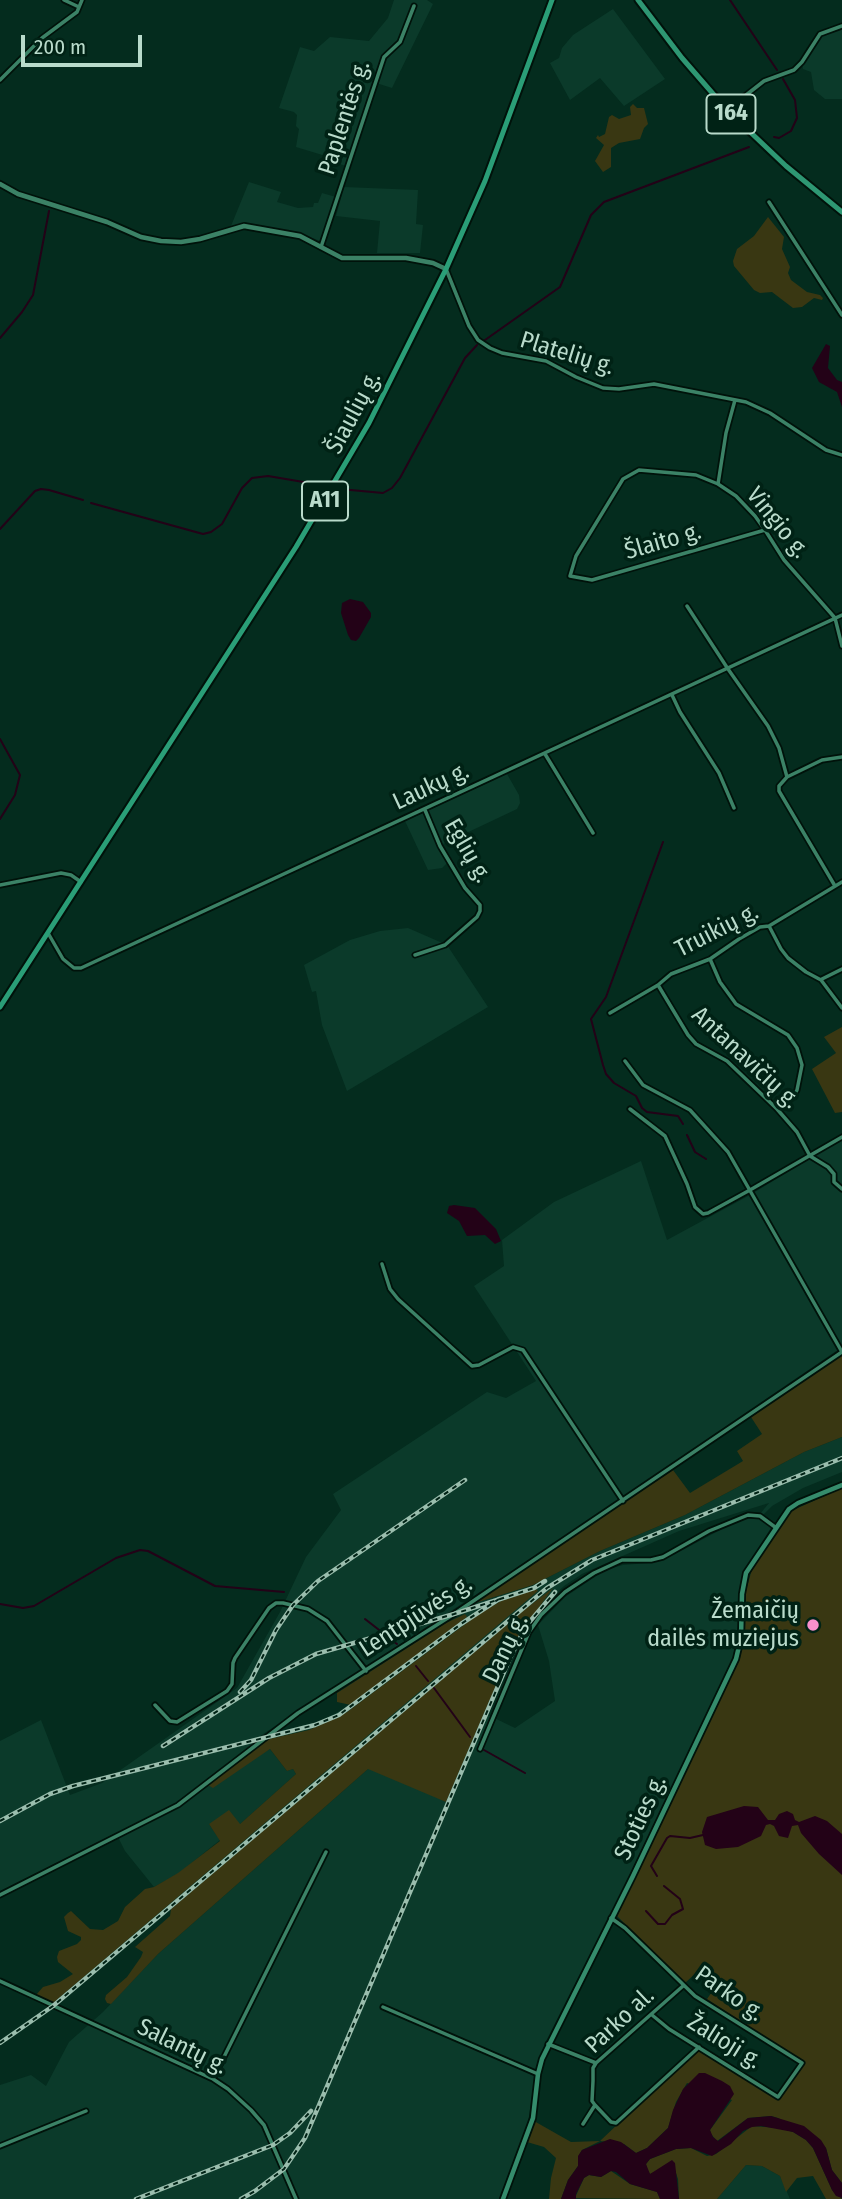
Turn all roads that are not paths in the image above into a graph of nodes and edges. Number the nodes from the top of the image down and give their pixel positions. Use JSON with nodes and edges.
{"nodes":[{"id":1,"x":64,"y":0,"type":"edge"},
{"id":2,"x":82,"y":0,"type":"edge"},
{"id":3,"x":552,"y":0,"type":"edge"},
{"id":4,"x":638,"y":0,"type":"edge"},
{"id":5,"x":414,"y":6,"type":"dead end"},
{"id":6,"x":79,"y":7,"type":"junction"},
{"id":7,"x":842,"y":26,"type":"edge"},
{"id":8,"x":0,"y":80,"type":"edge"},
{"id":9,"x":727,"y":110,"type":"junction"},
{"id":10,"x":0,"y":184,"type":"edge"},
{"id":11,"x":769,"y":202,"type":"dead end"},
{"id":12,"x":842,"y":212,"type":"edge"},
{"id":13,"x":321,"y":247,"type":"junction"},
{"id":14,"x":446,"y":269,"type":"junction"},
{"id":15,"x":842,"y":315,"type":"edge"},
{"id":16,"x":735,"y":400,"type":"junction"},
{"id":17,"x":842,"y":455,"type":"edge"},
{"id":18,"x":718,"y":484,"type":"junction"},
{"id":19,"x":765,"y":530,"type":"junction"},
{"id":20,"x":570,"y":576,"type":"joint"},
{"id":21,"x":687,"y":606,"type":"dead end"},
{"id":22,"x":842,"y":615,"type":"edge"},
{"id":23,"x":835,"y":618,"type":"junction"},
{"id":24,"x":842,"y":646,"type":"edge"},
{"id":25,"x":728,"y":669,"type":"junction"},
{"id":26,"x":672,"y":695,"type":"junction"},
{"id":27,"x":545,"y":753,"type":"junction"},
{"id":28,"x":842,"y":757,"type":"edge"},
{"id":29,"x":787,"y":777,"type":"junction"},
{"id":30,"x":734,"y":808,"type":"dead end"},
{"id":31,"x":425,"y":810,"type":"junction"},
{"id":32,"x":593,"y":833,"type":"dead end"},
{"id":33,"x":81,"y":882,"type":"junction"},
{"id":34,"x":842,"y":882,"type":"edge"},
{"id":35,"x":0,"y":885,"type":"edge"},
{"id":36,"x":835,"y":886,"type":"junction"},
{"id":37,"x":769,"y":926,"type":"junction"},
{"id":38,"x":48,"y":933,"type":"junction"},
{"id":39,"x":415,"y":956,"type":"dead end"},
{"id":40,"x":710,"y":959,"type":"junction"},
{"id":41,"x":842,"y":969,"type":"edge"},
{"id":42,"x":821,"y":980,"type":"junction"},
{"id":43,"x":658,"y":985,"type":"junction"},
{"id":44,"x":0,"y":1007,"type":"edge"},
{"id":45,"x":842,"y":1008,"type":"edge"},
{"id":46,"x":610,"y":1013,"type":"dead end"},
{"id":47,"x":625,"y":1061,"type":"dead end"},
{"id":48,"x":630,"y":1109,"type":"dead end"},
{"id":49,"x":777,"y":1109,"type":"junction"},
{"id":50,"x":842,"y":1137,"type":"edge"},
{"id":51,"x":810,"y":1156,"type":"junction"},
{"id":52,"x":842,"y":1189,"type":"edge"},
{"id":53,"x":750,"y":1190,"type":"junction"},
{"id":54,"x":382,"y":1264,"type":"dead end"},
{"id":55,"x":842,"y":1352,"type":"edge"},
{"id":56,"x":842,"y":1485,"type":"edge"},
{"id":57,"x":623,"y":1501,"type":"junction"},
{"id":58,"x":775,"y":1527,"type":"junction"},
{"id":59,"x":366,"y":1671,"type":"junction"},
{"id":60,"x":155,"y":1705,"type":"dead end"},
{"id":61,"x":480,"y":1749,"type":"dead end"},
{"id":62,"x":326,"y":1852,"type":"dead end"},
{"id":63,"x":0,"y":1895,"type":"edge"},
{"id":64,"x":611,"y":1918,"type":"junction"},
{"id":65,"x":0,"y":1981,"type":"edge"},
{"id":66,"x":683,"y":1986,"type":"junction"},
{"id":67,"x":383,"y":2007,"type":"dead end"},
{"id":68,"x":652,"y":2015,"type":"junction"},
{"id":69,"x":548,"y":2044,"type":"junction"},
{"id":70,"x":699,"y":2047,"type":"junction"},
{"id":71,"x":596,"y":2063,"type":"junction"},
{"id":72,"x":538,"y":2074,"type":"junction"},
{"id":73,"x":213,"y":2079,"type":"junction"},
{"id":74,"x":778,"y":2097,"type":"joint"},
{"id":75,"x":595,"y":2105,"type":"junction"},
{"id":76,"x":86,"y":2112,"type":"dead end"},
{"id":77,"x":583,"y":2124,"type":"dead end"},
{"id":78,"x":0,"y":2146,"type":"edge"},
{"id":79,"x":296,"y":2199,"type":"edge"},
{"id":80,"x":503,"y":2199,"type":"edge"}],
"edges":[{"from":1,"to":6,"type":"street"},
{"from":2,"to":6,"type":"street"},
{"from":3,"to":14,"type":"highway","name":"Šiaulių g.","number":"A11"},
{"from":4,"to":9,"type":"main road","number":"164"},
{"from":5,"to":13,"type":"street","name":"Paplentės g."},
{"from":6,"to":8,"type":"street"},
{"from":7,"to":9,"type":"street"},
{"from":9,"to":12,"type":"main road","number":"164"},
{"from":10,"to":13,"type":"street"},
{"from":11,"to":15,"type":"street"},
{"from":13,"to":14,"type":"street"},
{"from":14,"to":16,"type":"street","name":"Platelių g."},
{"from":14,"to":33,"type":"highway","name":"Šiaulių g.","number":"A11"},
{"from":16,"to":17,"type":"street","name":"Platelių g."},
{"from":16,"to":18,"type":"street"},
{"from":18,"to":19,"type":"street","name":"Vingio g."},
{"from":18,"to":20,"type":"street","name":"Vingio g."},
{"from":19,"to":20,"type":"street","name":"Šlaito g."},
{"from":19,"to":23,"type":"street","name":"Vingio g."},
{"from":21,"to":25,"type":"street"},
{"from":22,"to":23,"type":"street","name":"Laukų g."},
{"from":23,"to":24,"type":"street"},
{"from":23,"to":25,"type":"street","name":"Laukų g."},
{"from":25,"to":26,"type":"street","name":"Laukų g."},
{"from":25,"to":29,"type":"street"},
{"from":26,"to":27,"type":"street","name":"Laukų g."},
{"from":26,"to":30,"type":"street"},
{"from":27,"to":31,"type":"street","name":"Laukų g."},
{"from":27,"to":32,"type":"street"},
{"from":28,"to":29,"type":"street"},
{"from":29,"to":36,"type":"street"},
{"from":31,"to":38,"type":"street","name":"Laukų g."},
{"from":31,"to":39,"type":"street","name":"Eglių g."},
{"from":33,"to":35,"type":"street"},
{"from":33,"to":38,"type":"highway","number":"A11"},
{"from":34,"to":36,"type":"street","name":"Truikių g."},
{"from":36,"to":37,"type":"street","name":"Truikių g."},
{"from":37,"to":40,"type":"street","name":"Truikių g."},
{"from":37,"to":42,"type":"street"},
{"from":38,"to":44,"type":"highway","number":"A11"},
{"from":40,"to":43,"type":"street","name":"Truikių g."},
{"from":40,"to":49,"type":"street"},
{"from":41,"to":42,"type":"street"},
{"from":42,"to":45,"type":"street"},
{"from":43,"to":46,"type":"street","name":"Truikių g."},
{"from":43,"to":49,"type":"street","name":"Antanavičių g."},
{"from":47,"to":53,"type":"street"},
{"from":48,"to":53,"type":"street"},
{"from":49,"to":51,"type":"street","name":"Antanavičių g."},
{"from":50,"to":51,"type":"street"},
{"from":51,"to":52,"type":"street","name":"Antanavičių g."},
{"from":51,"to":53,"type":"street"},
{"from":53,"to":55,"type":"street"},
{"from":54,"to":57,"type":"street"},
{"from":55,"to":57,"type":"street","name":"Lentpjūvės g."},
{"from":56,"to":58,"type":"main road","name":"Stoties g."},
{"from":57,"to":59,"type":"street","name":"Lentpjūvės g."},
{"from":58,"to":61,"type":"street","name":"Danų g."},
{"from":58,"to":64,"type":"main road","name":"Stoties g."},
{"from":59,"to":60,"type":"street"},
{"from":59,"to":63,"type":"street","name":"Lentpjūvės g."},
{"from":62,"to":73,"type":"street"},
{"from":64,"to":66,"type":"street","name":"Parko g."},
{"from":64,"to":69,"type":"main road","name":"Stoties g."},
{"from":65,"to":73,"type":"street","name":"Salantų g."},
{"from":66,"to":68,"type":"street","name":"Parko al."},
{"from":66,"to":74,"type":"street","name":"Parko g."},
{"from":67,"to":72,"type":"street"},
{"from":68,"to":70,"type":"street","name":"Žalioji g."},
{"from":68,"to":71,"type":"street","name":"Parko al."},
{"from":69,"to":71,"type":"street"},
{"from":69,"to":72,"type":"main road","name":"Stoties g."},
{"from":70,"to":74,"type":"street","name":"Žalioji g."},
{"from":70,"to":75,"type":"street"},
{"from":71,"to":75,"type":"street","name":"Parko al."},
{"from":72,"to":80,"type":"main road","name":"Stoties g."},
{"from":73,"to":79,"type":"street","name":"Salantų g."},
{"from":75,"to":77,"type":"street"},
{"from":76,"to":78,"type":"street"}]}
